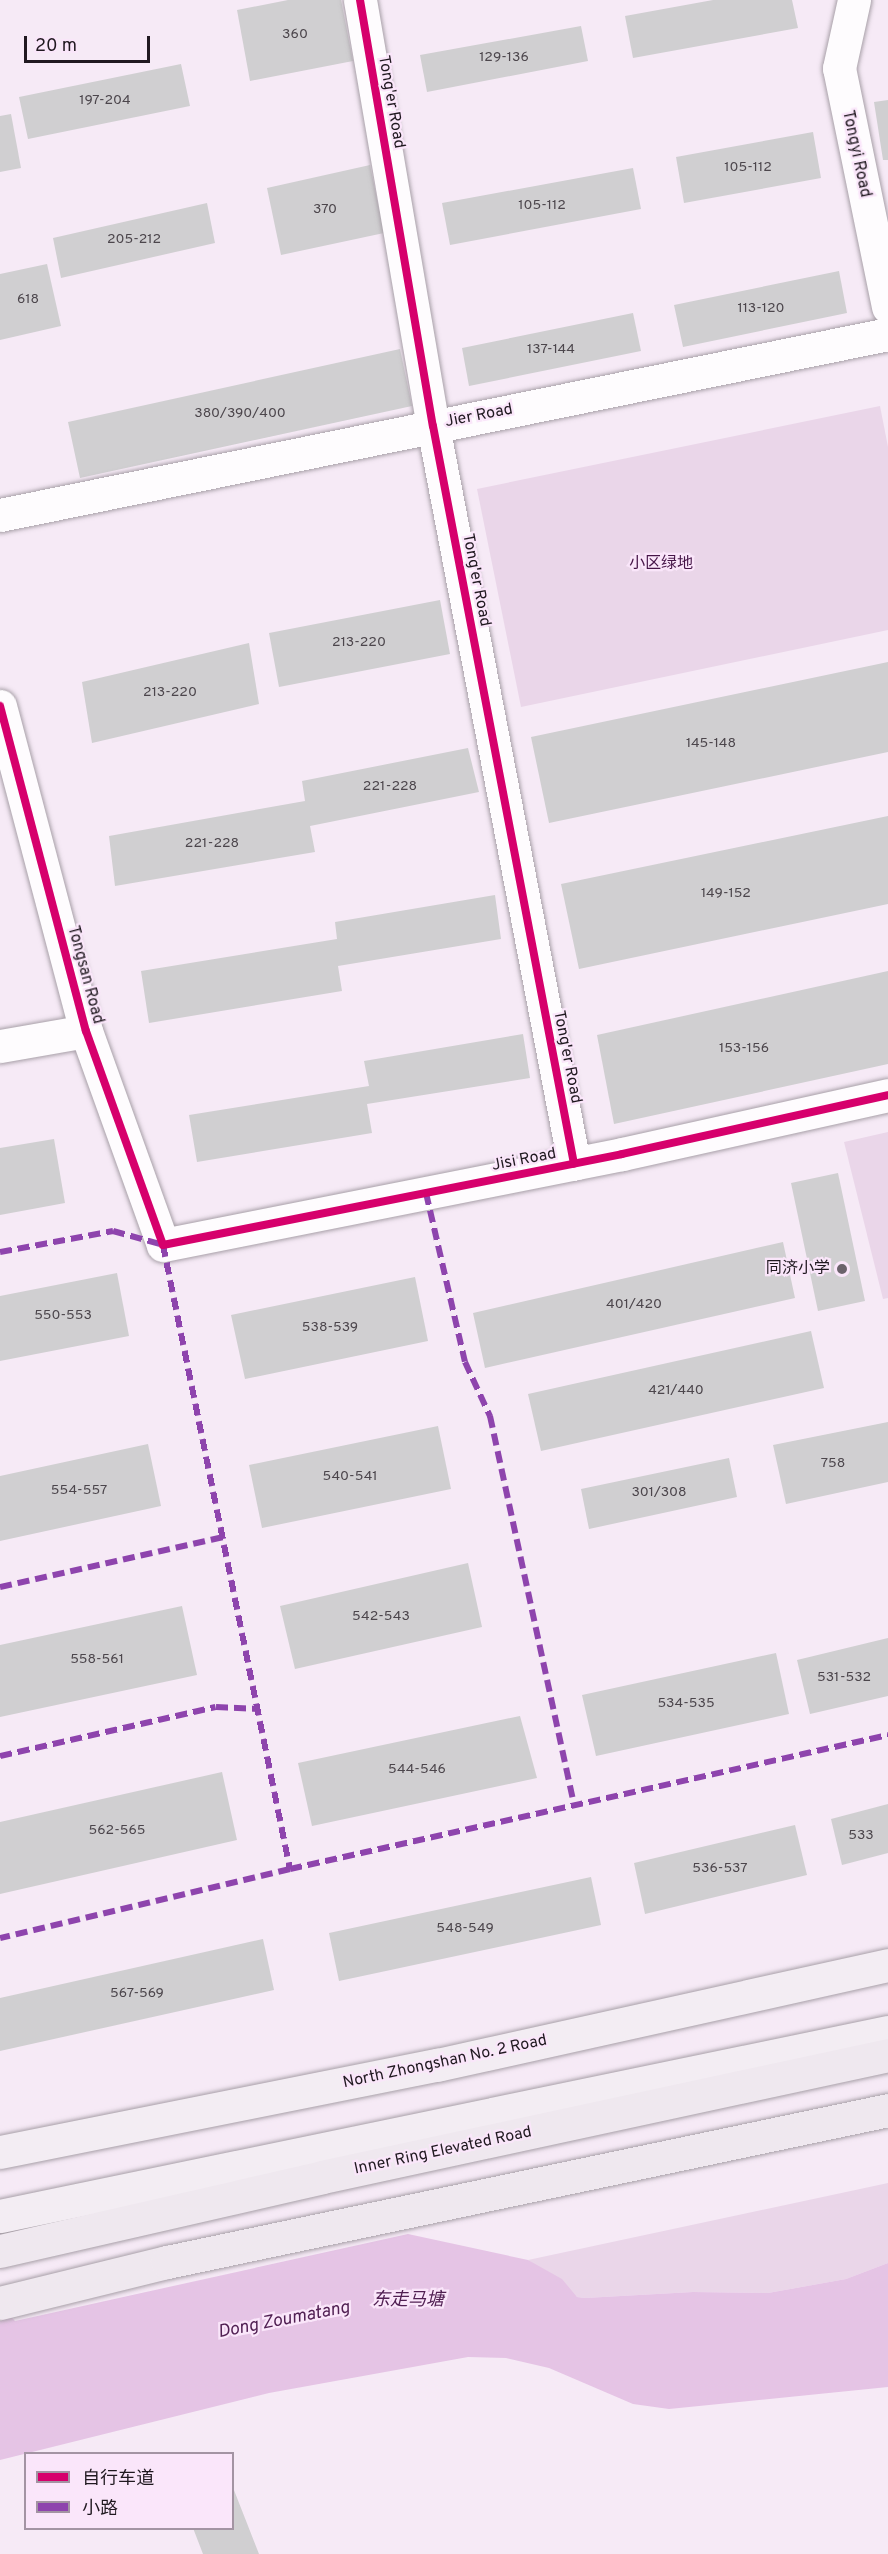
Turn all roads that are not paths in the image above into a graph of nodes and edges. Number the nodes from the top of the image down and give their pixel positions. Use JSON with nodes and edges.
{"nodes":[{"id":1,"x":360,"y":0,"type":"edge"},
{"id":2,"x":854,"y":0,"type":"edge"},
{"id":3,"x":888,"y":307,"type":"edge"},
{"id":4,"x":888,"y":334,"type":"edge"},
{"id":5,"x":433,"y":426,"type":"junction"},
{"id":6,"x":0,"y":515,"type":"edge"},
{"id":7,"x":0,"y":706,"type":"edge"},
{"id":8,"x":86,"y":1031,"type":"junction"},
{"id":9,"x":0,"y":1046,"type":"edge"},
{"id":10,"x":888,"y":1095,"type":"edge"},
{"id":11,"x":574,"y":1164,"type":"junction"},
{"id":12,"x":163,"y":1245,"type":"joint"},
{"id":13,"x":888,"y":1965,"type":"edge"},
{"id":14,"x":888,"y":2032,"type":"edge"},
{"id":15,"x":888,"y":2055,"type":"edge"},
{"id":16,"x":888,"y":2110,"type":"edge"},
{"id":17,"x":0,"y":2152,"type":"edge"},
{"id":18,"x":0,"y":2216,"type":"edge"},
{"id":19,"x":0,"y":2251,"type":"edge"},
{"id":20,"x":0,"y":2303,"type":"edge"}],
"edges":[{"from":1,"to":5,"type":"street","name":"Tong'er Road"},
{"from":2,"to":3,"type":"street","name":"Tongyi Road"},
{"from":4,"to":5,"type":"street","name":"Jier Road"},
{"from":5,"to":6,"type":"street","name":"Jier Road"},
{"from":5,"to":11,"type":"street","name":"Tong'er Road"},
{"from":7,"to":8,"type":"street","name":"Tongsan Road"},
{"from":8,"to":9,"type":"street"},
{"from":8,"to":12,"type":"street","name":"Tongsan Road"},
{"from":10,"to":11,"type":"street","name":"Jisi Road"},
{"from":11,"to":12,"type":"street","name":"Jisi Road"},
{"from":13,"to":17,"type":"main road","name":"North Zhongshan No. 2 Road"},
{"from":14,"to":18,"type":"main road"},
{"from":15,"to":19,"type":"highway","name":"Inner Ring Elevated Road"},
{"from":16,"to":20,"type":"highway"}]}
